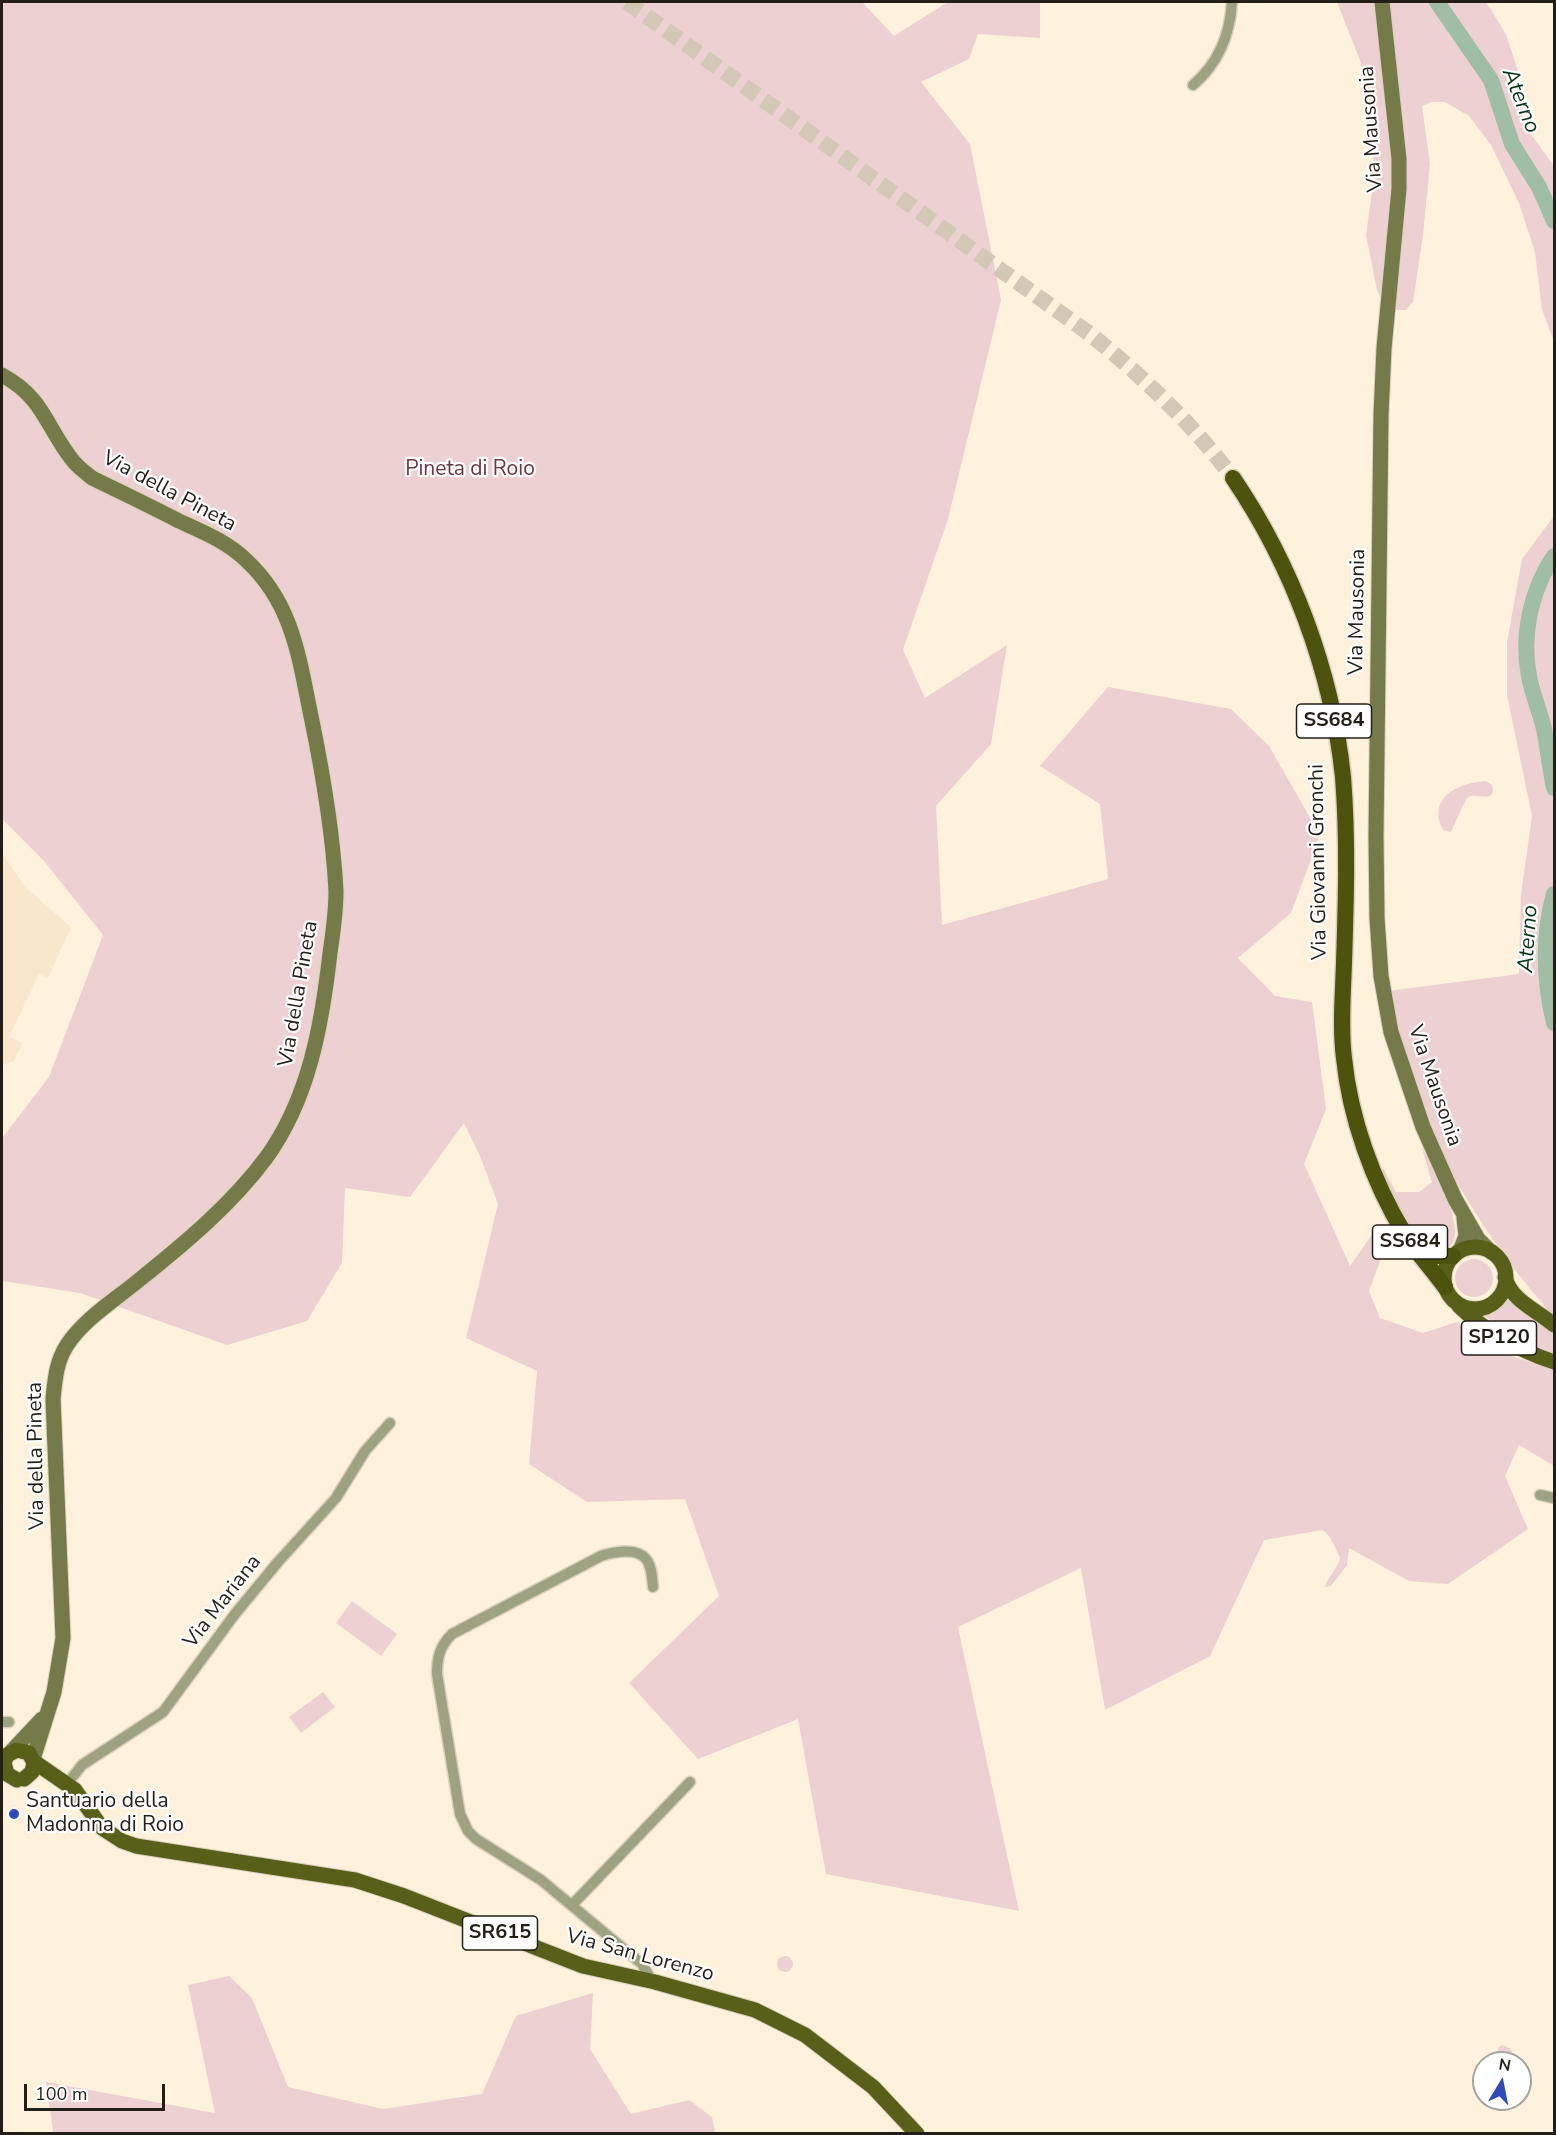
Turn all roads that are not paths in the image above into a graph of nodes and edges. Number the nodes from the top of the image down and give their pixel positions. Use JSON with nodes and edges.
{"nodes":[{"id":1,"x":1232,"y":2,"type":"edge"},
{"id":2,"x":1382,"y":2,"type":"edge"},
{"id":3,"x":1193,"y":86,"type":"dead end"},
{"id":4,"x":2,"y":375,"type":"edge"},
{"id":5,"x":1233,"y":478,"type":"tunnel mouth"},
{"id":6,"x":1383,"y":1191,"type":"junction"},
{"id":7,"x":1461,"y":1209,"type":"junction"},
{"id":8,"x":1491,"y":1252,"type":"junction"},
{"id":9,"x":1457,"y":1253,"type":"junction"},
{"id":10,"x":1506,"y":1276,"type":"junction"},
{"id":11,"x":1449,"y":1293,"type":"junction"},
{"id":12,"x":1554,"y":1326,"type":"edge"},
{"id":13,"x":1554,"y":1362,"type":"edge"},
{"id":14,"x":390,"y":1423,"type":"dead end"},
{"id":15,"x":1540,"y":1495,"type":"dead end"},
{"id":16,"x":1554,"y":1498,"type":"edge"},
{"id":17,"x":653,"y":1587,"type":"dead end"},
{"id":18,"x":51,"y":1703,"type":"junction"},
{"id":19,"x":5,"y":1759,"type":"edge"},
{"id":20,"x":33,"y":1760,"type":"junction"},
{"id":21,"x":14,"y":1780,"type":"edge"},
{"id":22,"x":65,"y":1782,"type":"junction"},
{"id":23,"x":690,"y":1782,"type":"dead end"},
{"id":24,"x":572,"y":1905,"type":"junction"},
{"id":25,"x":648,"y":1980,"type":"junction"},
{"id":26,"x":917,"y":2133,"type":"edge"}],
"edges":[{"from":1,"to":3,"type":"street"},
{"from":2,"to":7,"type":"main road","name":"Via Mausonia"},
{"from":4,"to":18,"type":"main road","name":"Via della Pineta"},
{"from":5,"to":6,"type":"highway","name":"Via Giovanni Gronchi","number":"SS684"},
{"from":6,"to":9,"type":"highway","name":"Via Giovanni Gronchi","number":"SS684"},
{"from":6,"to":11,"type":"highway","name":"Via Giovanni Gronchi","number":"SS684"},
{"from":7,"to":8,"type":"main road","name":"Via Mausonia"},
{"from":7,"to":9,"type":"main road","name":"Via Mausonia"},
{"from":8,"to":9,"type":"main road"},
{"from":8,"to":10,"type":"main road"},
{"from":9,"to":11,"type":"main road"},
{"from":10,"to":11,"type":"main road"},
{"from":10,"to":12,"type":"main road","number":"SP120"},
{"from":11,"to":13,"type":"main road","number":"SP120"},
{"from":14,"to":22,"type":"street","name":"Via Mariana"},
{"from":15,"to":16,"type":"street"},
{"from":17,"to":24,"type":"street"},
{"from":18,"to":19,"type":"main road","name":"Via della Pineta"},
{"from":18,"to":20,"type":"main road","name":"Via della Pineta"},
{"from":19,"to":20,"type":"main road","number":"SR615"},
{"from":19,"to":21,"type":"main road"},
{"from":20,"to":21,"type":"main road"},
{"from":20,"to":22,"type":"main road","name":"Via San Lorenzo","number":"SR615"},
{"from":21,"to":22,"type":"main road"},
{"from":22,"to":25,"type":"main road","name":"Via San Lorenzo","number":"SR615"},
{"from":23,"to":24,"type":"street"},
{"from":24,"to":25,"type":"street"},
{"from":25,"to":26,"type":"main road","name":"Via San Lorenzo","number":"SR615"}]}
